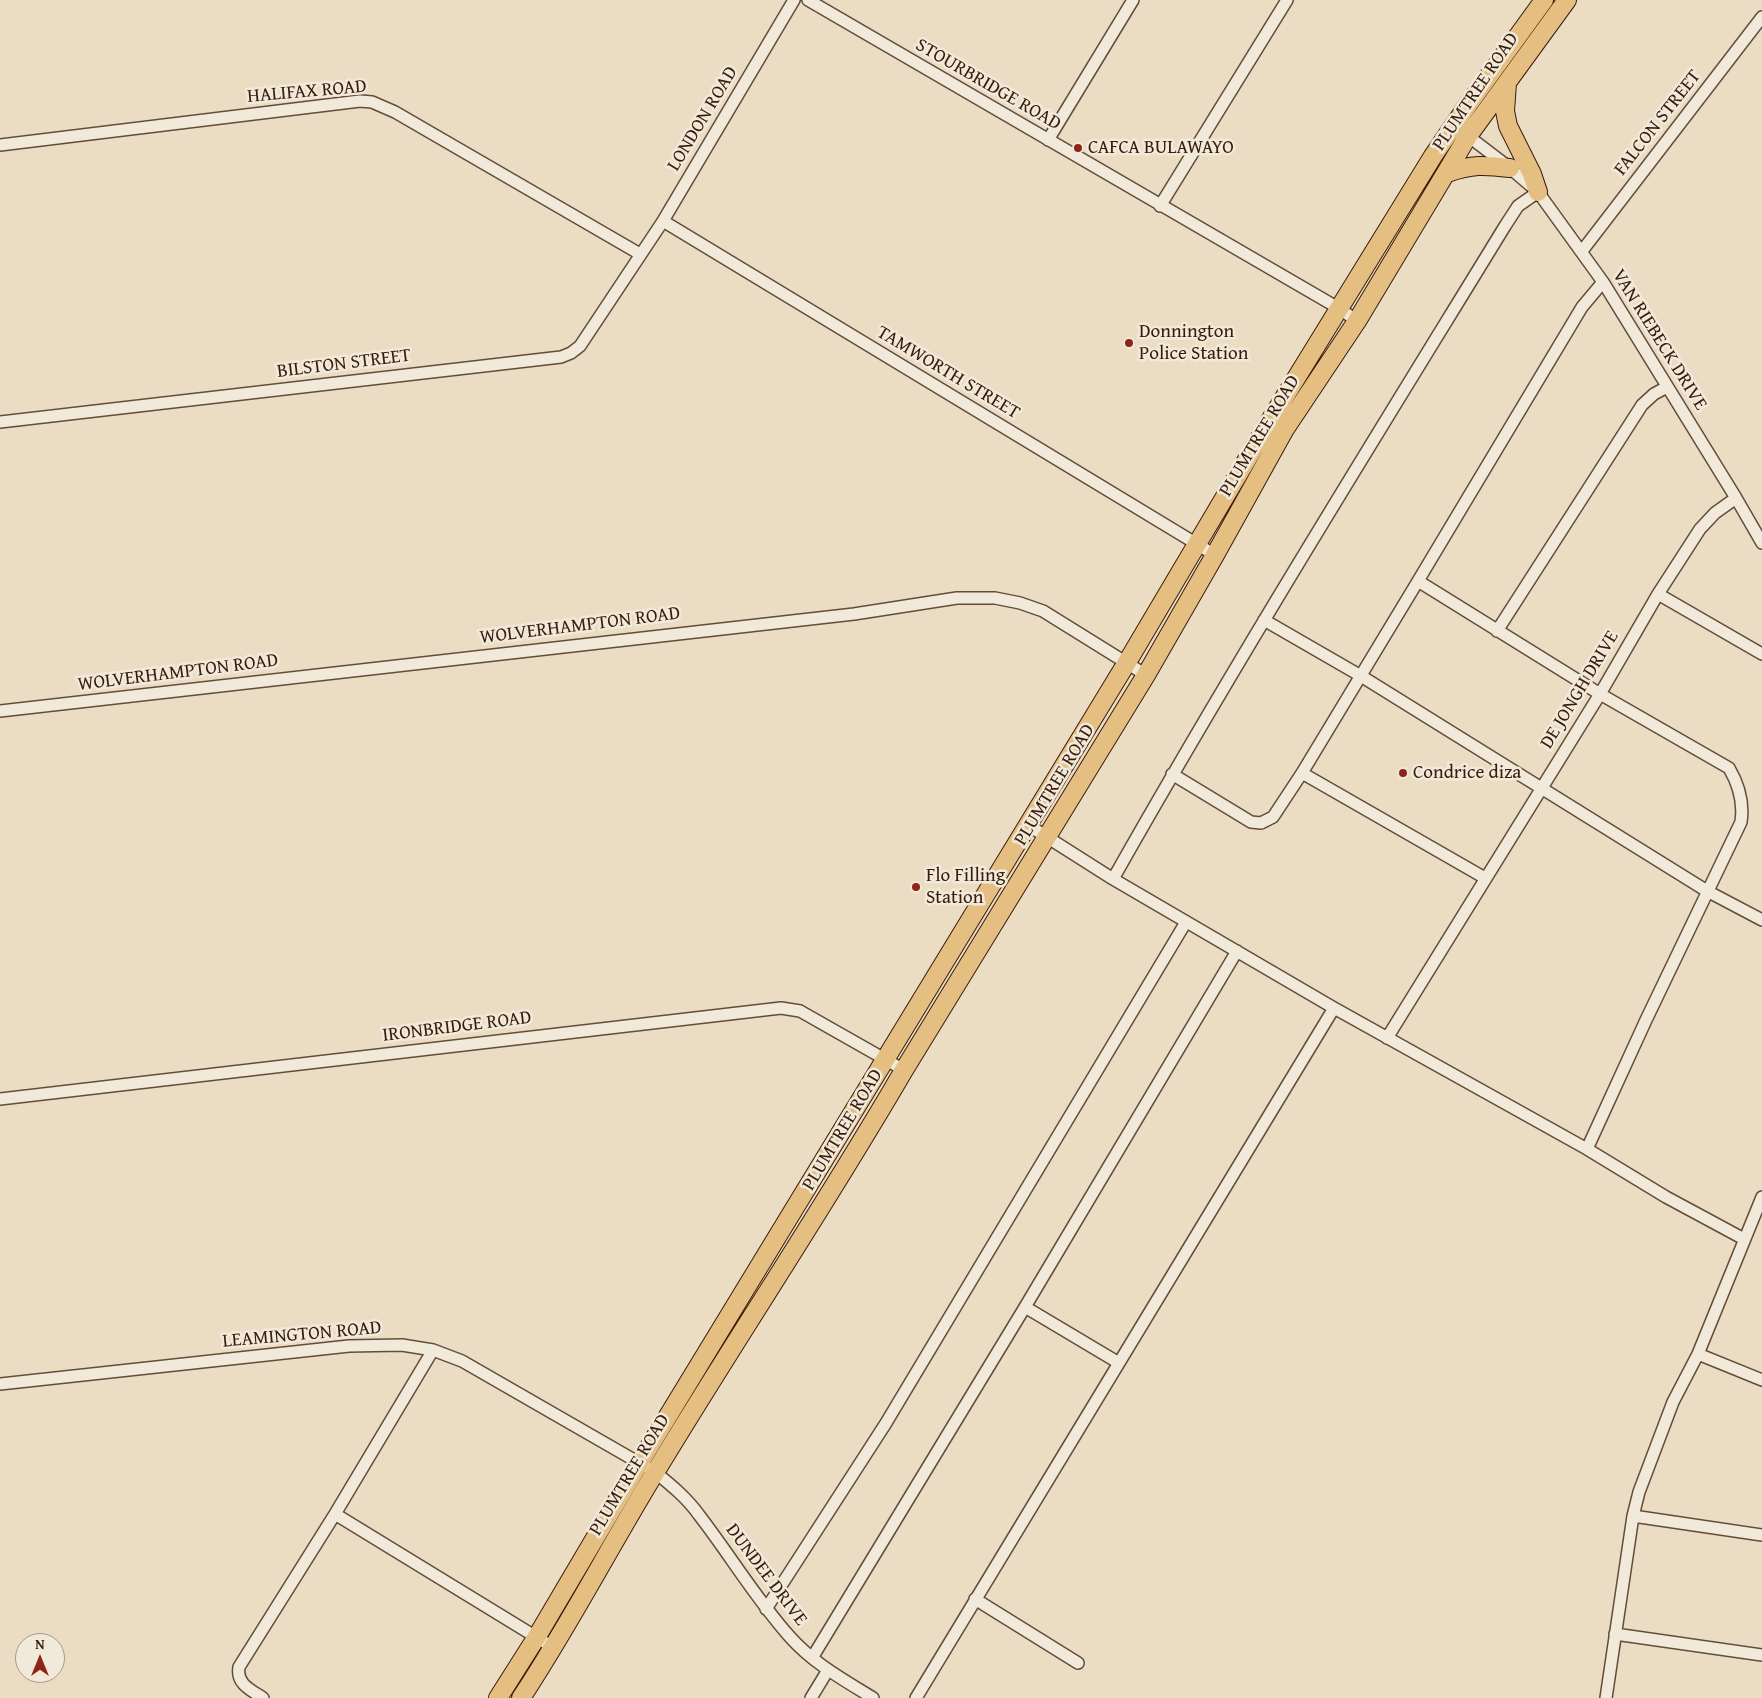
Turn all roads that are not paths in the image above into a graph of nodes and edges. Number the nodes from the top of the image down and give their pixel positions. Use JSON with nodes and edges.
{"nodes":[{"id":1,"x":794,"y":0,"type":"edge"},
{"id":2,"x":808,"y":0,"type":"edge"},
{"id":3,"x":1133,"y":0,"type":"edge"},
{"id":4,"x":1287,"y":0,"type":"edge"},
{"id":5,"x":1544,"y":0,"type":"edge"},
{"id":6,"x":1567,"y":0,"type":"edge"},
{"id":7,"x":1762,"y":17,"type":"edge"},
{"id":8,"x":1507,"y":83,"type":"junction"},
{"id":9,"x":1470,"y":102,"type":"junction"},
{"id":10,"x":1468,"y":136,"type":"junction"},
{"id":11,"x":1048,"y":140,"type":"junction"},
{"id":12,"x":0,"y":145,"type":"edge"},
{"id":13,"x":1433,"y":156,"type":"junction"},
{"id":14,"x":1510,"y":168,"type":"junction"},
{"id":15,"x":1447,"y":173,"type":"junction"},
{"id":16,"x":1538,"y":192,"type":"junction"},
{"id":17,"x":1160,"y":206,"type":"junction"},
{"id":18,"x":663,"y":221,"type":"junction"},
{"id":19,"x":1582,"y":251,"type":"junction"},
{"id":20,"x":640,"y":254,"type":"junction"},
{"id":21,"x":1603,"y":282,"type":"junction"},
{"id":22,"x":1340,"y":309,"type":"junction"},
{"id":23,"x":1357,"y":321,"type":"junction"},
{"id":24,"x":1667,"y":387,"type":"junction"},
{"id":25,"x":0,"y":422,"type":"edge"},
{"id":26,"x":1736,"y":498,"type":"junction"},
{"id":27,"x":1196,"y":543,"type":"junction"},
{"id":28,"x":1762,"y":543,"type":"edge"},
{"id":29,"x":1215,"y":555,"type":"junction"},
{"id":30,"x":1418,"y":581,"type":"junction"},
{"id":31,"x":1658,"y":594,"type":"junction"},
{"id":32,"x":1264,"y":620,"type":"junction"},
{"id":33,"x":1497,"y":630,"type":"junction"},
{"id":34,"x":1762,"y":654,"type":"edge"},
{"id":35,"x":1126,"y":664,"type":"junction"},
{"id":36,"x":1146,"y":675,"type":"junction"},
{"id":37,"x":1361,"y":676,"type":"junction"},
{"id":38,"x":1600,"y":694,"type":"junction"},
{"id":39,"x":0,"y":711,"type":"edge"},
{"id":40,"x":1302,"y":773,"type":"junction"},
{"id":41,"x":1172,"y":774,"type":"junction"},
{"id":42,"x":1541,"y":787,"type":"junction"},
{"id":43,"x":1028,"y":825,"type":"junction"},
{"id":44,"x":1048,"y":838,"type":"junction"},
{"id":45,"x":1485,"y":878,"type":"junction"},
{"id":46,"x":1113,"y":879,"type":"junction"},
{"id":47,"x":1707,"y":891,"type":"junction"},
{"id":48,"x":1762,"y":920,"type":"edge"},
{"id":49,"x":1186,"y":922,"type":"junction"},
{"id":50,"x":1237,"y":952,"type":"junction"},
{"id":51,"x":1334,"y":1008,"type":"junction"},
{"id":52,"x":1387,"y":1038,"type":"junction"},
{"id":53,"x":885,"y":1059,"type":"junction"},
{"id":54,"x":904,"y":1070,"type":"junction"},
{"id":55,"x":0,"y":1099,"type":"edge"},
{"id":56,"x":1587,"y":1149,"type":"junction"},
{"id":57,"x":1762,"y":1197,"type":"edge"},
{"id":58,"x":1744,"y":1240,"type":"junction"},
{"id":59,"x":1025,"y":1307,"type":"junction"},
{"id":60,"x":433,"y":1350,"type":"junction"},
{"id":61,"x":1698,"y":1354,"type":"junction"},
{"id":62,"x":1119,"y":1363,"type":"junction"},
{"id":63,"x":1762,"y":1380,"type":"edge"},
{"id":64,"x":0,"y":1384,"type":"edge"},
{"id":65,"x":640,"y":1462,"type":"junction"},
{"id":66,"x":656,"y":1472,"type":"junction"},
{"id":67,"x":335,"y":1514,"type":"junction"},
{"id":68,"x":1633,"y":1516,"type":"junction"},
{"id":69,"x":1762,"y":1535,"type":"edge"},
{"id":70,"x":974,"y":1599,"type":"junction"},
{"id":71,"x":766,"y":1609,"type":"junction"},
{"id":72,"x":1616,"y":1634,"type":"junction"},
{"id":73,"x":536,"y":1638,"type":"junction"},
{"id":74,"x":554,"y":1648,"type":"junction"},
{"id":75,"x":1762,"y":1654,"type":"edge"},
{"id":76,"x":812,"y":1658,"type":"junction"},
{"id":77,"x":1078,"y":1662,"type":"dead end"},
{"id":78,"x":828,"y":1670,"type":"junction"},
{"id":79,"x":263,"y":1698,"type":"edge"},
{"id":80,"x":498,"y":1698,"type":"edge"},
{"id":81,"x":521,"y":1698,"type":"edge"},
{"id":82,"x":811,"y":1698,"type":"edge"},
{"id":83,"x":873,"y":1698,"type":"edge"},
{"id":84,"x":916,"y":1698,"type":"edge"},
{"id":85,"x":1606,"y":1698,"type":"edge"}],
"edges":[{"from":1,"to":18,"type":"street","name":"LONDON ROAD"},
{"from":2,"to":11,"type":"street","name":"STOURBRIDGE ROAD"},
{"from":3,"to":11,"type":"street"},
{"from":4,"to":17,"type":"street"},
{"from":5,"to":9,"type":"highway","name":"PLUMTREE ROAD"},
{"from":6,"to":8,"type":"highway","name":"PLUMTREE ROAD"},
{"from":7,"to":19,"type":"street","name":"FALCON STREET"},
{"from":8,"to":10,"type":"highway","name":"PLUMTREE ROAD"},
{"from":8,"to":16,"type":"highway"},
{"from":9,"to":10,"type":"highway"},
{"from":9,"to":13,"type":"highway","name":"PLUMTREE ROAD"},
{"from":10,"to":13,"type":"highway"},
{"from":10,"to":14,"type":"street","name":"VAN RIEBECK DRIVE"},
{"from":10,"to":15,"type":"highway","name":"PLUMTREE ROAD"},
{"from":11,"to":17,"type":"street","name":"STOURBRIDGE ROAD"},
{"from":12,"to":20,"type":"street","name":"HALIFAX ROAD"},
{"from":13,"to":22,"type":"highway","name":"PLUMTREE ROAD"},
{"from":14,"to":15,"type":"highway"},
{"from":14,"to":16,"type":"street","name":"VAN RIEBECK DRIVE"},
{"from":15,"to":23,"type":"highway","name":"PLUMTREE ROAD"},
{"from":16,"to":19,"type":"street","name":"VAN RIEBECK DRIVE"},
{"from":16,"to":32,"type":"street"},
{"from":17,"to":22,"type":"street","name":"STOURBRIDGE ROAD"},
{"from":18,"to":20,"type":"street","name":"LONDON ROAD"},
{"from":18,"to":27,"type":"street","name":"TAMWORTH STREET"},
{"from":19,"to":21,"type":"street","name":"VAN RIEBECK DRIVE"},
{"from":20,"to":25,"type":"street","name":"BILSTON STREET"},
{"from":21,"to":24,"type":"street","name":"VAN RIEBECK DRIVE"},
{"from":21,"to":30,"type":"street"},
{"from":22,"to":23,"type":"street","name":"STOURBRIDGE ROAD"},
{"from":22,"to":27,"type":"highway","name":"PLUMTREE ROAD"},
{"from":23,"to":29,"type":"highway","name":"PLUMTREE ROAD"},
{"from":24,"to":26,"type":"street","name":"VAN RIEBECK DRIVE"},
{"from":24,"to":33,"type":"street"},
{"from":26,"to":28,"type":"street","name":"VAN RIEBECK DRIVE"},
{"from":26,"to":31,"type":"street","name":"DE JONGH DRIVE"},
{"from":27,"to":29,"type":"street","name":"TAMWORTH STREET"},
{"from":27,"to":35,"type":"highway","name":"PLUMTREE ROAD"},
{"from":29,"to":36,"type":"highway","name":"PLUMTREE ROAD"},
{"from":30,"to":33,"type":"street"},
{"from":30,"to":37,"type":"street"},
{"from":31,"to":34,"type":"street"},
{"from":31,"to":38,"type":"street","name":"DE JONGH DRIVE"},
{"from":32,"to":37,"type":"street"},
{"from":32,"to":41,"type":"street"},
{"from":33,"to":38,"type":"street"},
{"from":35,"to":36,"type":"street","name":"WOLVERHAMPTON ROAD"},
{"from":35,"to":39,"type":"street","name":"WOLVERHAMPTON ROAD"},
{"from":35,"to":43,"type":"highway","name":"PLUMTREE ROAD"},
{"from":36,"to":44,"type":"highway","name":"PLUMTREE ROAD"},
{"from":37,"to":40,"type":"street"},
{"from":37,"to":42,"type":"street"},
{"from":38,"to":42,"type":"street","name":"DE JONGH DRIVE"},
{"from":38,"to":47,"type":"street"},
{"from":40,"to":41,"type":"street"},
{"from":40,"to":45,"type":"street"},
{"from":41,"to":46,"type":"street"},
{"from":42,"to":45,"type":"street","name":"DE JONGH DRIVE"},
{"from":42,"to":47,"type":"street"},
{"from":43,"to":44,"type":"street"},
{"from":43,"to":53,"type":"highway","name":"PLUMTREE ROAD"},
{"from":44,"to":46,"type":"street"},
{"from":44,"to":54,"type":"highway","name":"PLUMTREE ROAD"},
{"from":45,"to":52,"type":"street","name":"DE JONGH DRIVE"},
{"from":46,"to":49,"type":"street"},
{"from":47,"to":48,"type":"street"},
{"from":47,"to":56,"type":"street"},
{"from":49,"to":50,"type":"street"},
{"from":49,"to":71,"type":"street"},
{"from":50,"to":51,"type":"street"},
{"from":50,"to":59,"type":"street"},
{"from":51,"to":52,"type":"street"},
{"from":51,"to":62,"type":"street"},
{"from":52,"to":56,"type":"street"},
{"from":53,"to":54,"type":"street","name":"IRONBRIDGE ROAD"},
{"from":53,"to":55,"type":"street","name":"IRONBRIDGE ROAD"},
{"from":53,"to":65,"type":"highway","name":"PLUMTREE ROAD"},
{"from":54,"to":66,"type":"highway","name":"PLUMTREE ROAD"},
{"from":56,"to":58,"type":"street"},
{"from":57,"to":58,"type":"street"},
{"from":58,"to":61,"type":"street"},
{"from":59,"to":62,"type":"street"},
{"from":59,"to":76,"type":"street"},
{"from":60,"to":64,"type":"street","name":"LEAMINGTON ROAD"},
{"from":60,"to":65,"type":"street","name":"LEAMINGTON ROAD"},
{"from":60,"to":67,"type":"street"},
{"from":61,"to":63,"type":"street"},
{"from":61,"to":68,"type":"street"},
{"from":62,"to":70,"type":"street"},
{"from":65,"to":66,"type":"street","name":"DUNDEE DRIVE"},
{"from":65,"to":73,"type":"highway","name":"PLUMTREE ROAD"},
{"from":66,"to":71,"type":"street","name":"DUNDEE DRIVE"},
{"from":66,"to":74,"type":"highway","name":"PLUMTREE ROAD"},
{"from":67,"to":73,"type":"street"},
{"from":67,"to":79,"type":"street"},
{"from":68,"to":69,"type":"street"},
{"from":68,"to":72,"type":"street"},
{"from":70,"to":77,"type":"street"},
{"from":70,"to":84,"type":"street"},
{"from":71,"to":76,"type":"street","name":"DUNDEE DRIVE"},
{"from":72,"to":75,"type":"street"},
{"from":72,"to":85,"type":"street"},
{"from":73,"to":74,"type":"street"},
{"from":73,"to":80,"type":"highway","name":"PLUMTREE ROAD"},
{"from":74,"to":81,"type":"highway","name":"PLUMTREE ROAD"},
{"from":76,"to":78,"type":"street","name":"DUNDEE DRIVE"},
{"from":78,"to":82,"type":"street"},
{"from":78,"to":83,"type":"street","name":"DUNDEE DRIVE"}]}
